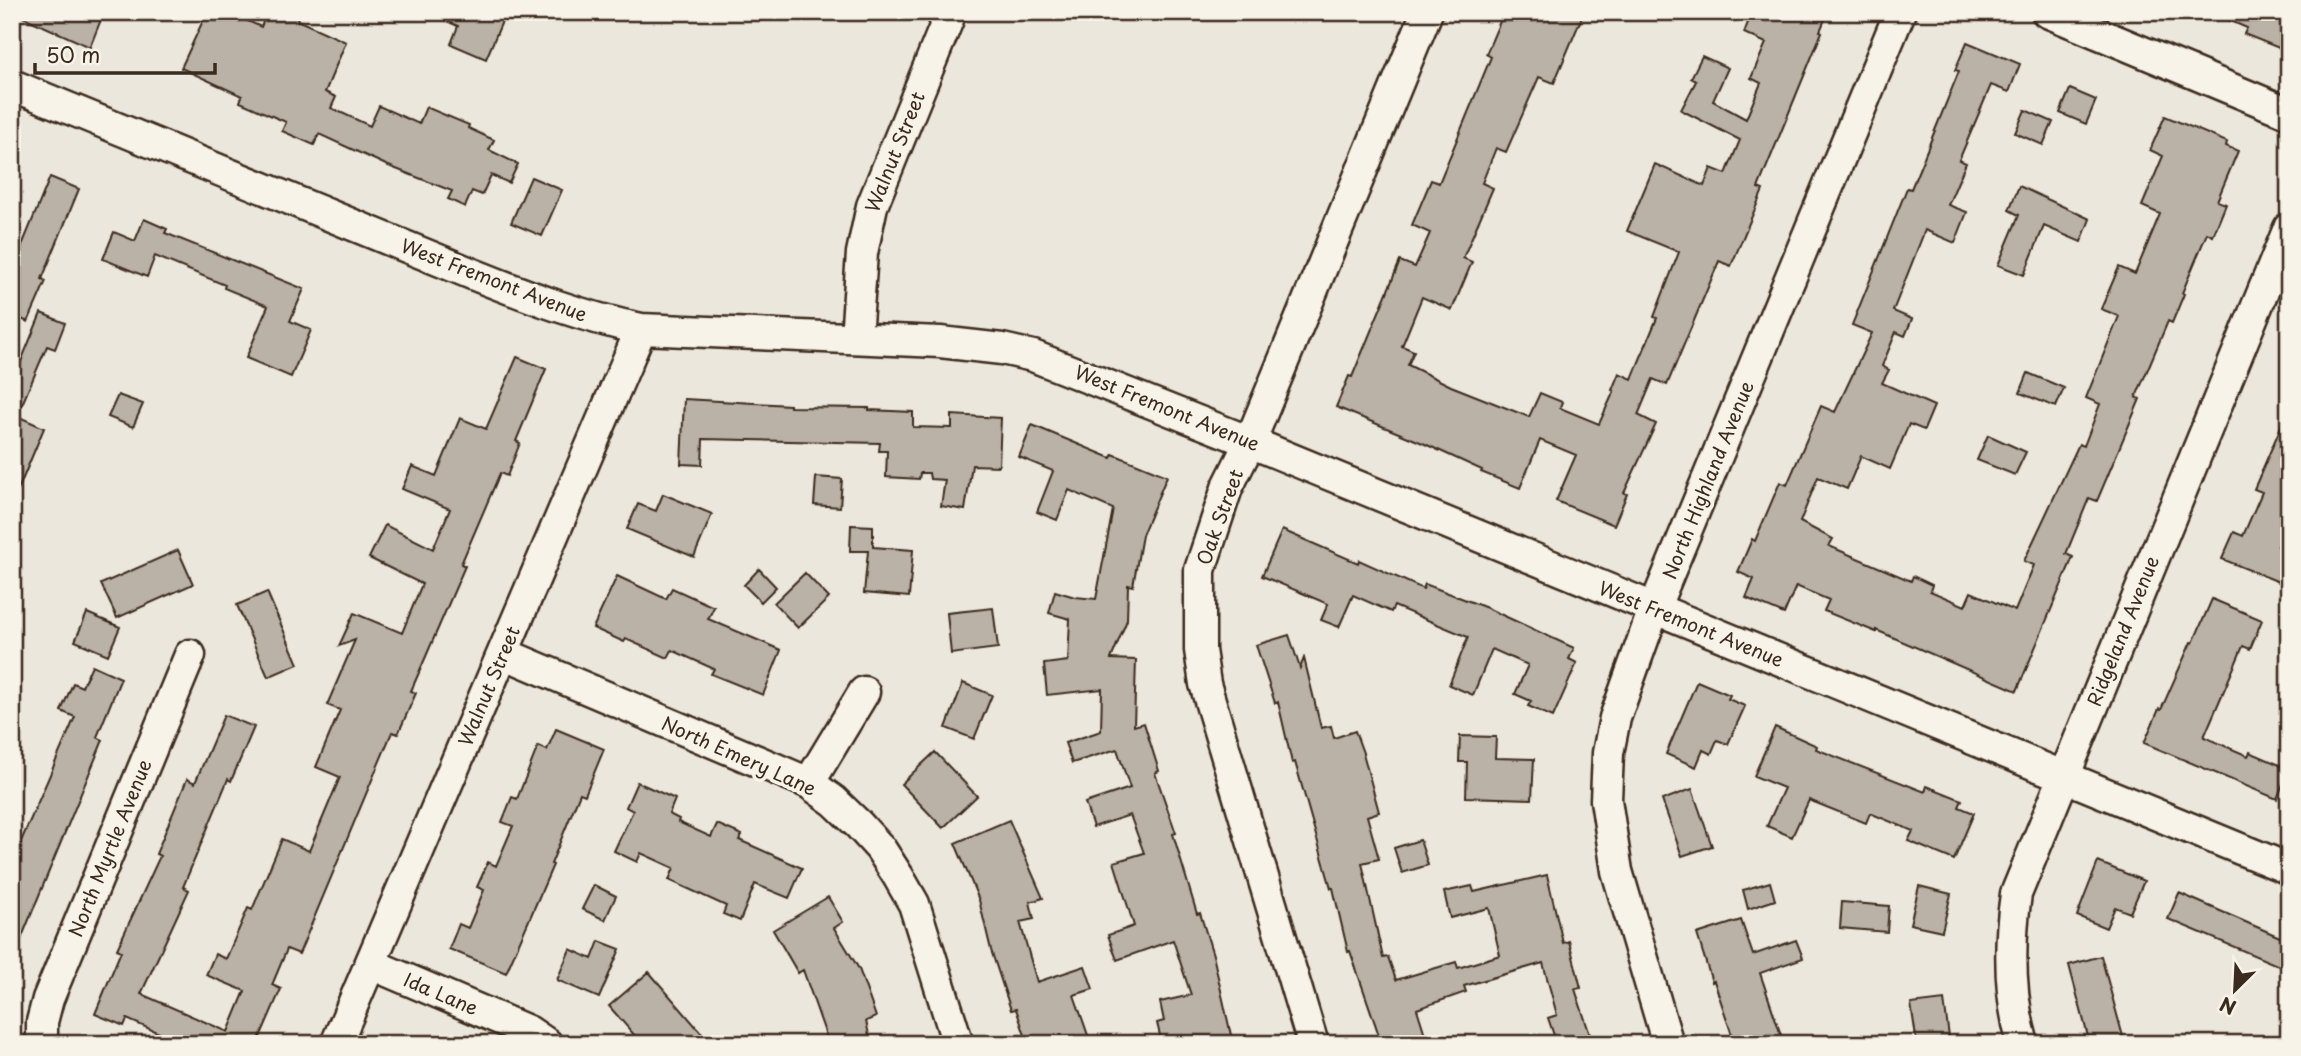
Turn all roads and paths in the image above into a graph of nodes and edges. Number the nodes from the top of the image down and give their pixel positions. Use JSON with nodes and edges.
{"nodes":[{"id":1,"x":951,"y":12,"type":"edge"},
{"id":2,"x":1427,"y":12,"type":"edge"},
{"id":3,"x":1900,"y":12,"type":"edge"},
{"id":4,"x":2047,"y":12,"type":"edge"},
{"id":5,"x":12,"y":86,"type":"edge"},
{"id":6,"x":2289,"y":113,"type":"edge"},
{"id":7,"x":2289,"y":229,"type":"edge"},
{"id":8,"x":641,"y":329,"type":"junction"},
{"id":9,"x":856,"y":338,"type":"junction"},
{"id":10,"x":1250,"y":442,"type":"junction"},
{"id":11,"x":1654,"y":610,"type":"junction"},
{"id":12,"x":503,"y":653,"type":"junction"},
{"id":13,"x":190,"y":655,"type":"dead end"},
{"id":14,"x":864,"y":692,"type":"dead end"},
{"id":15,"x":2064,"y":776,"type":"junction"},
{"id":16,"x":808,"y":783,"type":"junction"},
{"id":17,"x":2289,"y":869,"type":"edge"},
{"id":18,"x":371,"y":964,"type":"junction"},
{"id":19,"x":42,"y":1044,"type":"edge"},
{"id":20,"x":336,"y":1044,"type":"edge"},
{"id":21,"x":547,"y":1044,"type":"edge"},
{"id":22,"x":958,"y":1044,"type":"edge"},
{"id":23,"x":1313,"y":1044,"type":"edge"},
{"id":24,"x":1668,"y":1044,"type":"edge"},
{"id":25,"x":2023,"y":1044,"type":"edge"}],
"edges":[{"from":1,"to":9,"type":"street","name":"Walnut Street"},
{"from":2,"to":10,"type":"street","name":"Oak Street"},
{"from":3,"to":11,"type":"street","name":"North Highland Avenue"},
{"from":4,"to":6,"type":"street"},
{"from":5,"to":8,"type":"street","name":"West Fremont Avenue"},
{"from":7,"to":15,"type":"street","name":"Ridgeland Avenue"},
{"from":8,"to":9,"type":"street","name":"West Fremont Avenue"},
{"from":8,"to":12,"type":"street","name":"Walnut Street"},
{"from":9,"to":10,"type":"street","name":"West Fremont Avenue"},
{"from":10,"to":11,"type":"street","name":"West Fremont Avenue"},
{"from":10,"to":23,"type":"street","name":"Oak Street"},
{"from":11,"to":15,"type":"street","name":"West Fremont Avenue"},
{"from":11,"to":24,"type":"street","name":"North Highland Avenue"},
{"from":12,"to":16,"type":"street","name":"North Emery Lane"},
{"from":12,"to":18,"type":"street","name":"Walnut Street"},
{"from":13,"to":19,"type":"street","name":"North Myrtle Avenue"},
{"from":14,"to":16,"type":"street"},
{"from":15,"to":17,"type":"street","name":"West Fremont Avenue"},
{"from":15,"to":25,"type":"street","name":"Ridgeland Avenue"},
{"from":16,"to":22,"type":"street","name":"North Emery Lane"},
{"from":18,"to":20,"type":"street","name":"Walnut Street"},
{"from":18,"to":21,"type":"street","name":"Ida Lane"}]}
